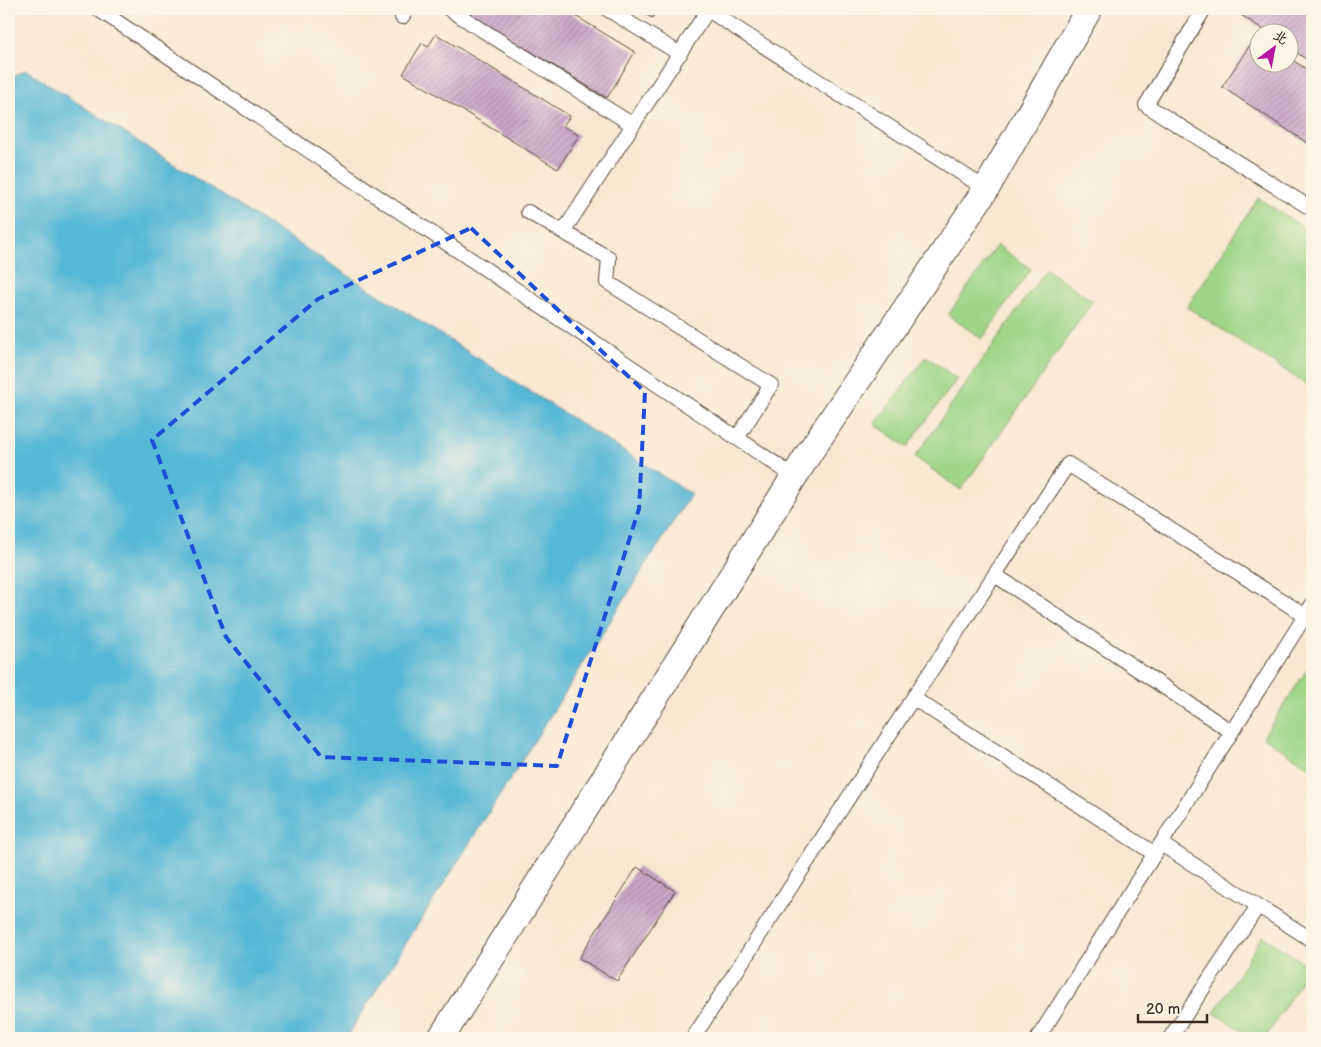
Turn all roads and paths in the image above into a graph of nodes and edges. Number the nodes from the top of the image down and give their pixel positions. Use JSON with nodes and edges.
{"nodes":[{"id":1,"x":98,"y":9,"type":"edge"},
{"id":2,"x":449,"y":9,"type":"edge"},
{"id":3,"x":607,"y":9,"type":"edge"},
{"id":4,"x":1089,"y":9,"type":"edge"},
{"id":5,"x":1204,"y":9,"type":"edge"},
{"id":6,"x":680,"y":54,"type":"junction"},
{"id":7,"x":633,"y":126,"type":"junction"},
{"id":8,"x":986,"y":189,"type":"junction"},
{"id":9,"x":1312,"y":209,"type":"edge"},
{"id":10,"x":528,"y":212,"type":"dead end"},
{"id":11,"x":563,"y":232,"type":"junction"},
{"id":12,"x":737,"y":438,"type":"junction"},
{"id":13,"x":795,"y":477,"type":"junction"},
{"id":14,"x":995,"y":575,"type":"junction"},
{"id":15,"x":1310,"y":614,"type":"edge"},
{"id":16,"x":913,"y":698,"type":"junction"},
{"id":17,"x":1232,"y":732,"type":"junction"},
{"id":18,"x":1158,"y":849,"type":"junction"},
{"id":19,"x":1258,"y":906,"type":"junction"},
{"id":20,"x":1312,"y":940,"type":"edge"},
{"id":21,"x":1042,"y":1037,"type":"edge"},
{"id":22,"x":441,"y":1038,"type":"edge"},
{"id":23,"x":693,"y":1038,"type":"edge"},
{"id":24,"x":1170,"y":1038,"type":"edge"}],
"edges":[{"from":1,"to":12,"type":"lane"},
{"from":2,"to":7,"type":"lane"},
{"from":3,"to":6,"type":"lane"},
{"from":4,"to":8,"type":"street"},
{"from":5,"to":9,"type":"lane"},
{"from":6,"to":7,"type":"lane"},
{"from":6,"to":8,"type":"lane"},
{"from":7,"to":11,"type":"lane"},
{"from":8,"to":13,"type":"street"},
{"from":10,"to":11,"type":"lane"},
{"from":11,"to":12,"type":"lane"},
{"from":12,"to":13,"type":"lane"},
{"from":13,"to":22,"type":"street"},
{"from":14,"to":15,"type":"lane"},
{"from":14,"to":16,"type":"lane"},
{"from":14,"to":17,"type":"lane"},
{"from":15,"to":17,"type":"lane"},
{"from":16,"to":18,"type":"lane"},
{"from":16,"to":23,"type":"lane"},
{"from":17,"to":18,"type":"lane"},
{"from":18,"to":19,"type":"lane"},
{"from":18,"to":21,"type":"lane"},
{"from":19,"to":20,"type":"lane"},
{"from":19,"to":24,"type":"lane"}]}
